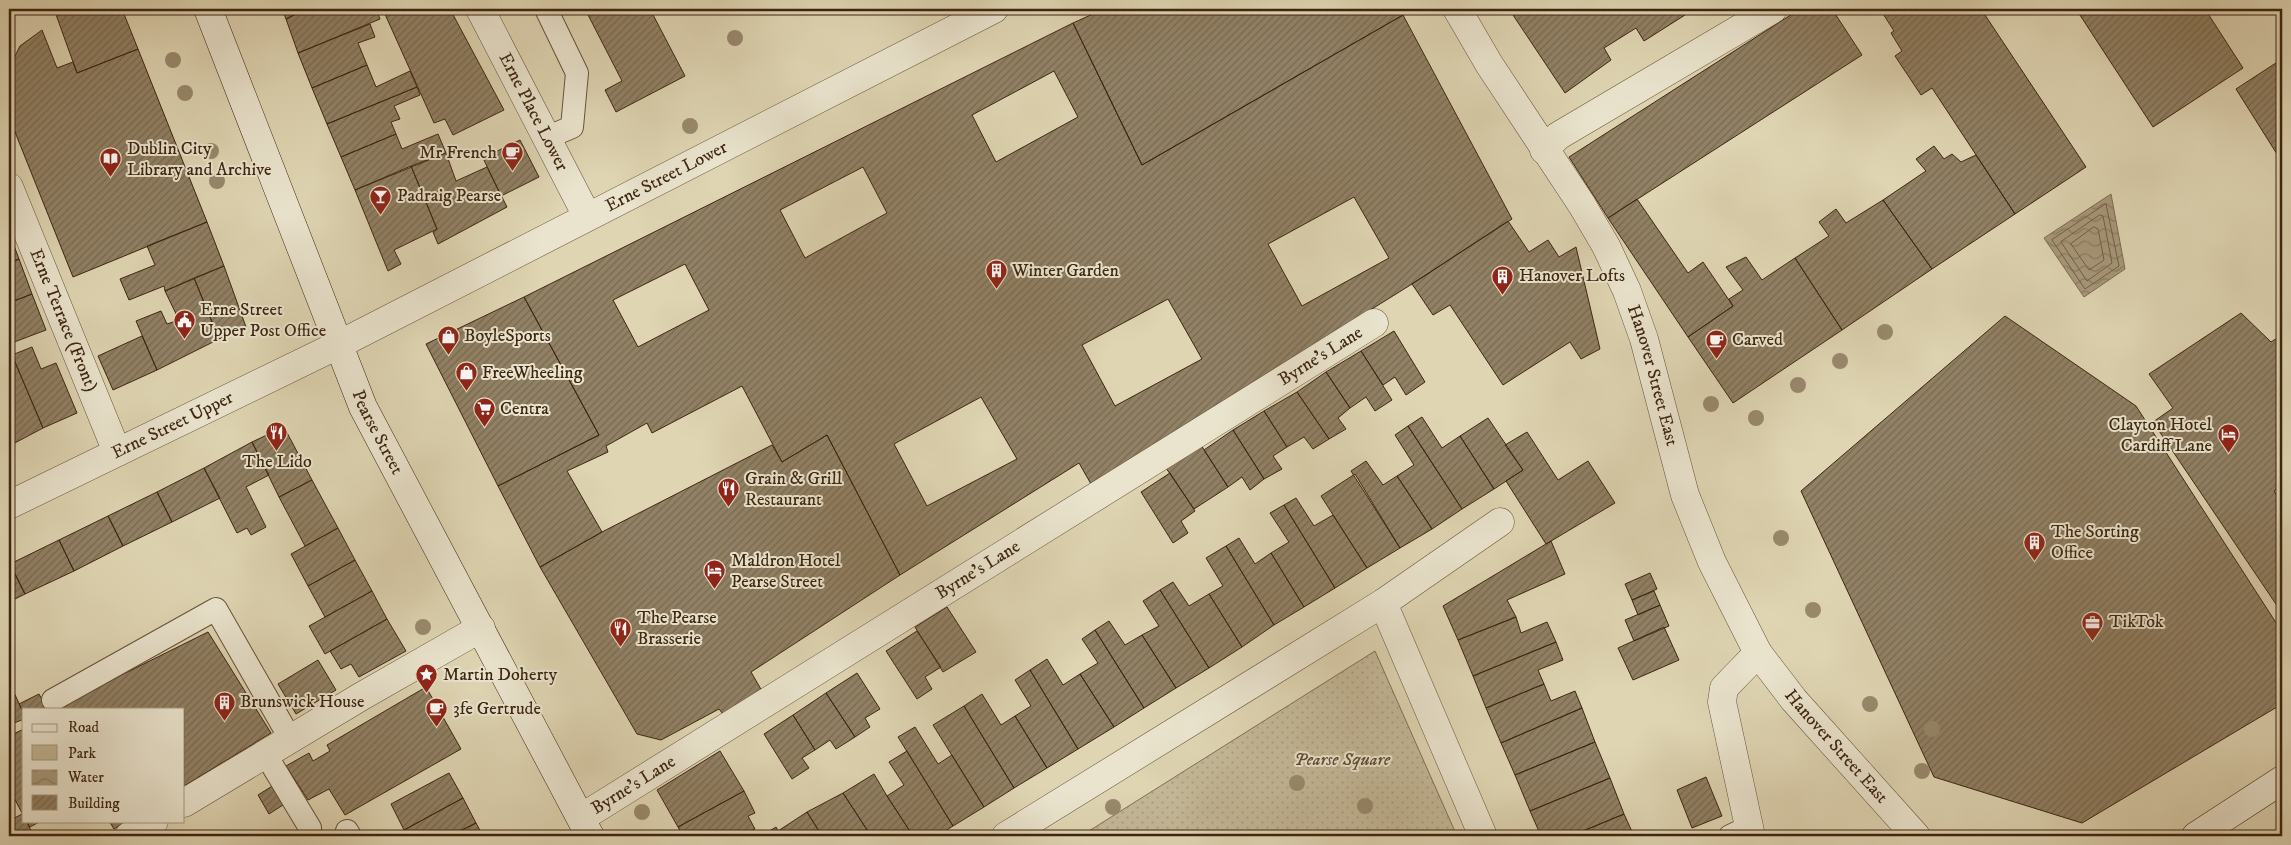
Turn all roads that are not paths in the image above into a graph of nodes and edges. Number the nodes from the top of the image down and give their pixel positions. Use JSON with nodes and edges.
{"nodes":[{"id":1,"x":208,"y":9,"type":"edge"},
{"id":2,"x":480,"y":9,"type":"edge"},
{"id":3,"x":546,"y":9,"type":"edge"},
{"id":4,"x":994,"y":9,"type":"edge"},
{"id":5,"x":1458,"y":9,"type":"edge"},
{"id":6,"x":1773,"y":9,"type":"edge"},
{"id":7,"x":546,"y":138,"type":"junction"},
{"id":8,"x":1544,"y":150,"type":"junction"},
{"id":9,"x":9,"y":188,"type":"edge"},
{"id":10,"x":587,"y":216,"type":"junction"},
{"id":11,"x":1374,"y":322,"type":"dead end"},
{"id":12,"x":338,"y":345,"type":"junction"},
{"id":13,"x":117,"y":452,"type":"junction"},
{"id":14,"x":9,"y":505,"type":"edge"},
{"id":15,"x":1500,"y":522,"type":"dead end"},
{"id":16,"x":1383,"y":603,"type":"junction"},
{"id":17,"x":481,"y":628,"type":"junction"},
{"id":18,"x":1758,"y":653,"type":"junction"},
{"id":19,"x":53,"y":700,"type":"dead end"},
{"id":20,"x":291,"y":740,"type":"junction"},
{"id":21,"x":266,"y":755,"type":"junction"},
{"id":22,"x":2282,"y":780,"type":"edge"},
{"id":23,"x":185,"y":802,"type":"edge"},
{"id":24,"x":152,"y":822,"type":"edge"},
{"id":25,"x":585,"y":827,"type":"edge"},
{"id":26,"x":310,"y":828,"type":"dead end"},
{"id":27,"x":1743,"y":833,"type":"edge"},
{"id":28,"x":129,"y":836,"type":"edge"},
{"id":29,"x":1006,"y":836,"type":"edge"},
{"id":30,"x":1483,"y":836,"type":"edge"},
{"id":31,"x":1916,"y":836,"type":"edge"},
{"id":32,"x":2196,"y":836,"type":"edge"}],
"edges":[{"from":1,"to":12,"type":"street","name":"Pearse Street"},
{"from":2,"to":7,"type":"street","name":"Erne Place Lower"},
{"from":3,"to":7,"type":"lane"},
{"from":4,"to":10,"type":"street","name":"Erne Street Lower"},
{"from":5,"to":8,"type":"street","name":"Hanover Street East"},
{"from":6,"to":8,"type":"street"},
{"from":7,"to":10,"type":"street","name":"Erne Place Lower"},
{"from":8,"to":18,"type":"street","name":"Hanover Street East"},
{"from":9,"to":13,"type":"street","name":"Erne Terrace (Front)"},
{"from":10,"to":12,"type":"street","name":"Erne Street Lower"},
{"from":11,"to":25,"type":"street","name":"Byrne's Lane"},
{"from":12,"to":13,"type":"street","name":"Erne Street Upper"},
{"from":12,"to":17,"type":"street","name":"Pearse Street"},
{"from":13,"to":14,"type":"street","name":"Erne Street Upper"},
{"from":15,"to":16,"type":"street"},
{"from":16,"to":29,"type":"street"},
{"from":16,"to":30,"type":"street"},
{"from":17,"to":20,"type":"street"},
{"from":17,"to":25,"type":"street","name":"Pearse Street"},
{"from":18,"to":27,"type":"street"},
{"from":18,"to":31,"type":"street","name":"Hanover Street East"},
{"from":19,"to":20,"type":"lane"},
{"from":20,"to":21,"type":"street"},
{"from":21,"to":23,"type":"street"},
{"from":21,"to":26,"type":"lane"},
{"from":22,"to":32,"type":"street"},
{"from":24,"to":28,"type":"street"}]}
